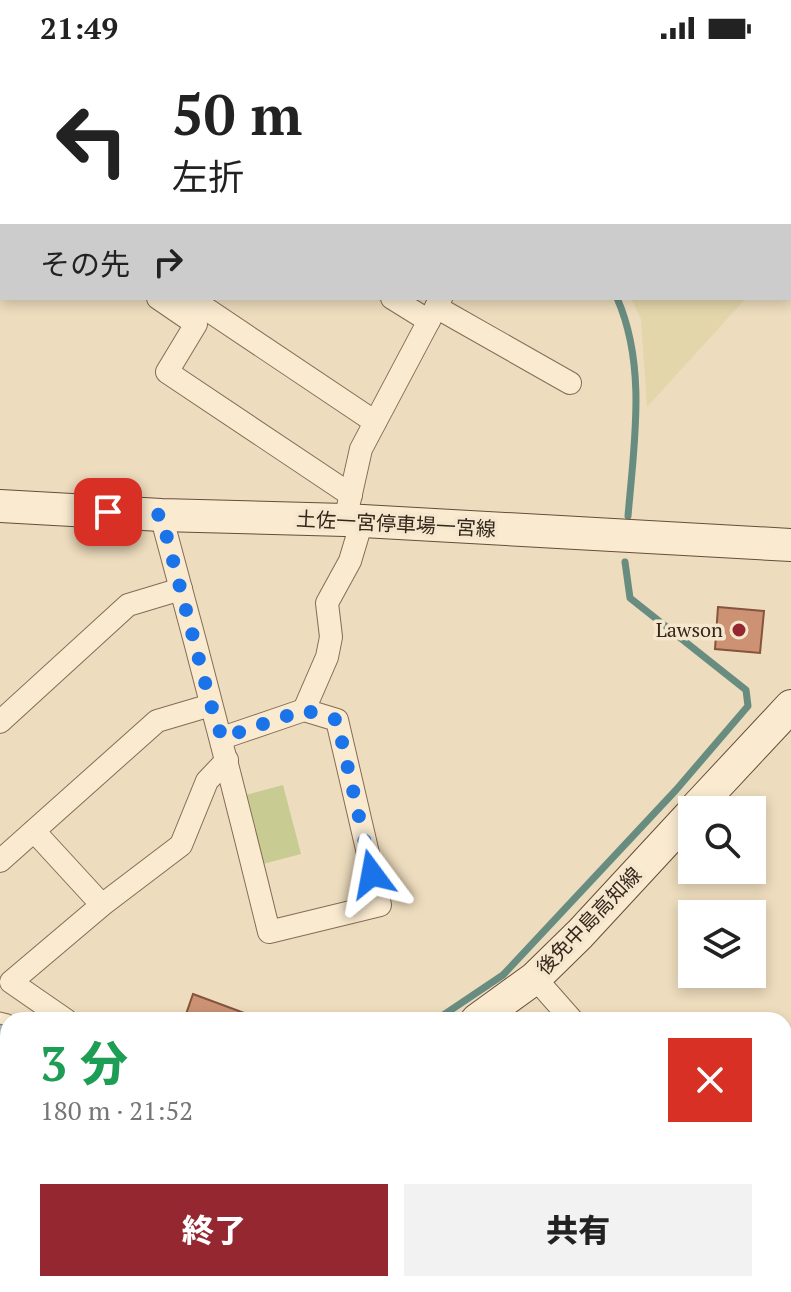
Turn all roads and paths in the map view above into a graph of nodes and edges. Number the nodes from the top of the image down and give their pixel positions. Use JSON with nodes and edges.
{"nodes":[{"id":1,"x":161,"y":300,"type":"edge"},
{"id":2,"x":193,"y":300,"type":"edge"},
{"id":3,"x":400,"y":300,"type":"edge"},
{"id":4,"x":435,"y":309,"type":"edge"},
{"id":5,"x":570,"y":383,"type":"dead end"},
{"id":6,"x":375,"y":422,"type":"junction"},
{"id":7,"x":0,"y":506,"type":"edge"},
{"id":8,"x":352,"y":512,"type":"junction"},
{"id":9,"x":161,"y":515,"type":"junction"},
{"id":10,"x":791,"y":545,"type":"edge"},
{"id":11,"x":181,"y":589,"type":"junction"},
{"id":12,"x":211,"y":705,"type":"junction"},
{"id":13,"x":791,"y":706,"type":"edge"},
{"id":14,"x":304,"y":710,"type":"junction"},
{"id":15,"x":0,"y":722,"type":"edge"},
{"id":16,"x":222,"y":738,"type":"junction"},
{"id":17,"x":227,"y":760,"type":"junction"},
{"id":18,"x":707,"y":796,"type":"edge"},
{"id":19,"x":678,"y":827,"type":"edge"},
{"id":20,"x":34,"y":831,"type":"junction"},
{"id":21,"x":0,"y":861,"type":"edge"},
{"id":22,"x":102,"y":905,"type":"junction"},
{"id":23,"x":535,"y":978,"type":"junction"},
{"id":24,"x":54,"y":1012,"type":"edge"},
{"id":25,"x":488,"y":1012,"type":"edge"},
{"id":26,"x":565,"y":1012,"type":"edge"}],
"edges":[{"from":1,"to":8,"type":"street"},
{"from":2,"to":6,"type":"street"},
{"from":3,"to":4,"type":"street"},
{"from":4,"to":5,"type":"street"},
{"from":4,"to":6,"type":"street"},
{"from":6,"to":8,"type":"street"},
{"from":7,"to":9,"type":"main road","name":"土佐一宮停車場一宮線"},
{"from":8,"to":9,"type":"main road","name":"土佐一宮停車場一宮線"},
{"from":8,"to":10,"type":"main road","name":"土佐一宮停車場一宮線"},
{"from":8,"to":14,"type":"street"},
{"from":9,"to":11,"type":"street"},
{"from":11,"to":12,"type":"street"},
{"from":11,"to":15,"type":"street"},
{"from":12,"to":16,"type":"street"},
{"from":12,"to":20,"type":"street"},
{"from":13,"to":18,"type":"main road","name":"後免中島高知線"},
{"from":14,"to":16,"type":"street"},
{"from":14,"to":17,"type":"street"},
{"from":16,"to":17,"type":"street"},
{"from":17,"to":22,"type":"street"},
{"from":19,"to":23,"type":"main road","name":"後免中島高知線"},
{"from":20,"to":21,"type":"street"},
{"from":20,"to":22,"type":"street"},
{"from":22,"to":24,"type":"street"},
{"from":23,"to":25,"type":"main road","name":"後免中島高知線"},
{"from":23,"to":26,"type":"street"}]}
